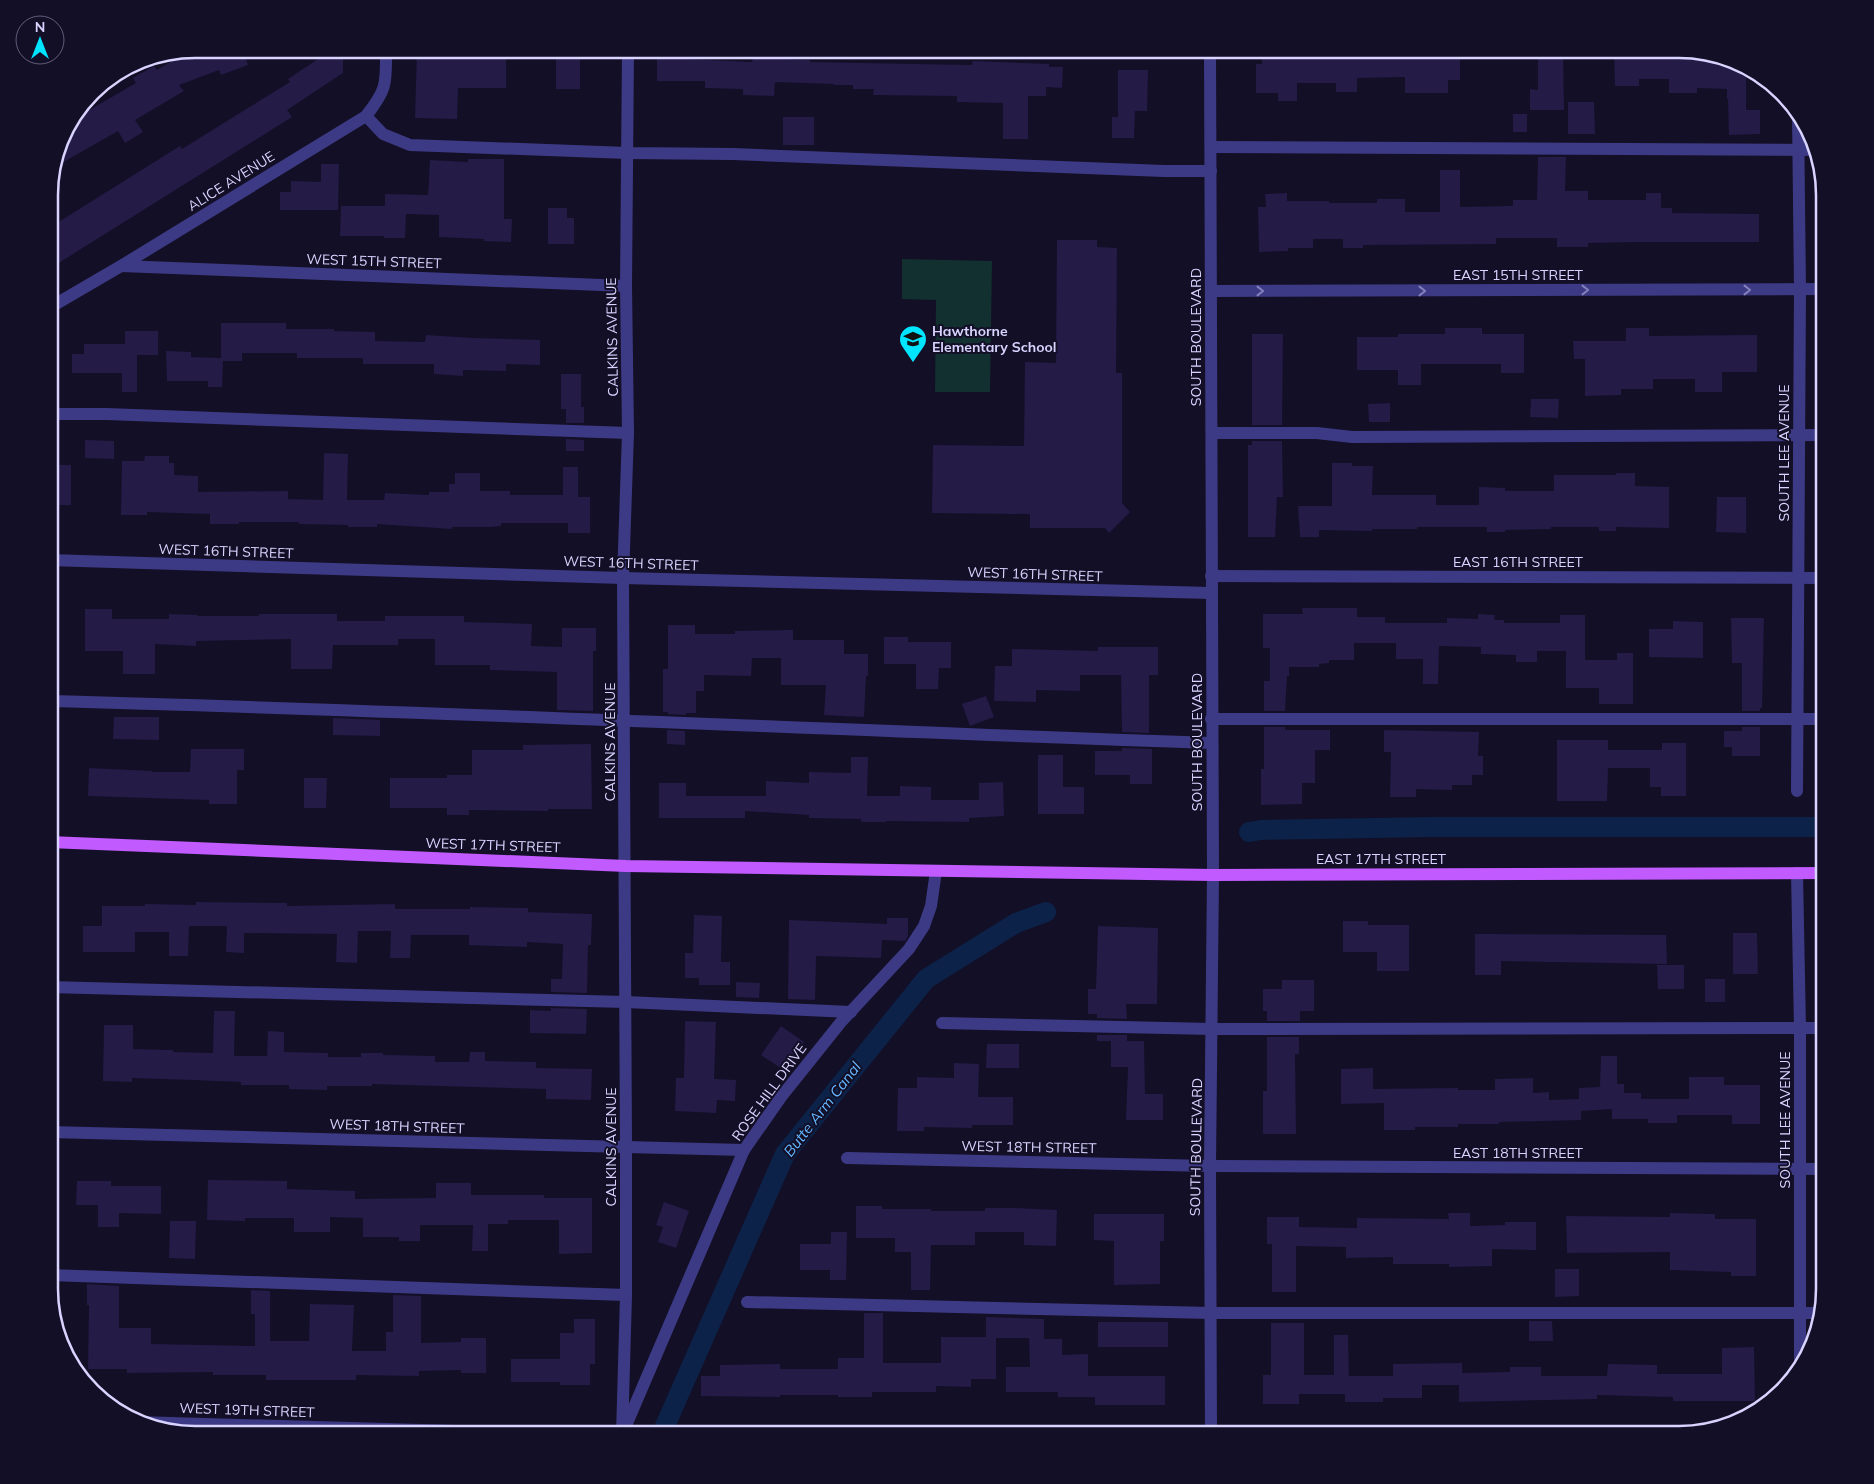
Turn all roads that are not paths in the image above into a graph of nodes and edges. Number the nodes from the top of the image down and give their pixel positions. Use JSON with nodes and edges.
{"nodes":[{"id":1,"x":386,"y":58,"type":"edge"},
{"id":2,"x":628,"y":58,"type":"edge"},
{"id":3,"x":1210,"y":58,"type":"edge"},
{"id":4,"x":366,"y":116,"type":"junction"},
{"id":5,"x":1798,"y":126,"type":"edge"},
{"id":6,"x":1211,"y":148,"type":"junction"},
{"id":7,"x":1798,"y":150,"type":"junction"},
{"id":8,"x":1809,"y":150,"type":"edge"},
{"id":9,"x":627,"y":153,"type":"junction"},
{"id":10,"x":1211,"y":171,"type":"junction"},
{"id":11,"x":121,"y":266,"type":"junction"},
{"id":12,"x":626,"y":286,"type":"junction"},
{"id":13,"x":1800,"y":289,"type":"junction"},
{"id":14,"x":1816,"y":289,"type":"edge"},
{"id":15,"x":1211,"y":291,"type":"junction"},
{"id":16,"x":58,"y":303,"type":"edge"},
{"id":17,"x":58,"y":414,"type":"edge"},
{"id":18,"x":628,"y":433,"type":"junction"},
{"id":19,"x":1212,"y":433,"type":"junction"},
{"id":20,"x":1799,"y":435,"type":"junction"},
{"id":21,"x":1816,"y":435,"type":"edge"},
{"id":22,"x":58,"y":560,"type":"edge"},
{"id":23,"x":1211,"y":576,"type":"junction"},
{"id":24,"x":623,"y":578,"type":"junction"},
{"id":25,"x":1798,"y":578,"type":"junction"},
{"id":26,"x":1816,"y":578,"type":"edge"},
{"id":27,"x":1211,"y":593,"type":"junction"},
{"id":28,"x":58,"y":701,"type":"edge"},
{"id":29,"x":1211,"y":718,"type":"junction"},
{"id":30,"x":625,"y":720,"type":"junction"},
{"id":31,"x":1797,"y":720,"type":"junction"},
{"id":32,"x":1816,"y":720,"type":"edge"},
{"id":33,"x":1211,"y":743,"type":"junction"},
{"id":34,"x":1797,"y":791,"type":"dead end"},
{"id":35,"x":58,"y":842,"type":"edge"},
{"id":36,"x":626,"y":866,"type":"junction"},
{"id":37,"x":936,"y":871,"type":"junction"},
{"id":38,"x":1797,"y":873,"type":"junction"},
{"id":39,"x":1816,"y":873,"type":"edge"},
{"id":40,"x":1213,"y":875,"type":"junction"},
{"id":41,"x":58,"y":987,"type":"edge"},
{"id":42,"x":626,"y":1002,"type":"junction"},
{"id":43,"x":851,"y":1012,"type":"junction"},
{"id":44,"x":942,"y":1024,"type":"dead end"},
{"id":45,"x":1800,"y":1028,"type":"junction"},
{"id":46,"x":1816,"y":1028,"type":"edge"},
{"id":47,"x":1213,"y":1029,"type":"junction"},
{"id":48,"x":58,"y":1132,"type":"edge"},
{"id":49,"x":626,"y":1147,"type":"junction"},
{"id":50,"x":744,"y":1150,"type":"junction"},
{"id":51,"x":847,"y":1158,"type":"dead end"},
{"id":52,"x":1210,"y":1166,"type":"junction"},
{"id":53,"x":1816,"y":1169,"type":"edge"},
{"id":54,"x":1800,"y":1170,"type":"junction"},
{"id":55,"x":58,"y":1275,"type":"edge"},
{"id":56,"x":626,"y":1295,"type":"junction"},
{"id":57,"x":748,"y":1302,"type":"dead end"},
{"id":58,"x":1211,"y":1312,"type":"junction"},
{"id":59,"x":1800,"y":1312,"type":"junction"},
{"id":60,"x":1814,"y":1312,"type":"edge"},
{"id":61,"x":1800,"y":1354,"type":"edge"},
{"id":62,"x":164,"y":1423,"type":"edge"},
{"id":63,"x":278,"y":1426,"type":"edge"},
{"id":64,"x":622,"y":1426,"type":"edge"},
{"id":65,"x":626,"y":1426,"type":"edge"},
{"id":66,"x":1211,"y":1426,"type":"edge"}],
"edges":[{"from":1,"to":4,"type":"street","name":"ALICE AVENUE"},
{"from":2,"to":9,"type":"street","name":"CALKINS AVENUE"},
{"from":3,"to":6,"type":"street","name":"SOUTH BOULEVARD"},
{"from":4,"to":9,"type":"street"},
{"from":4,"to":11,"type":"street","name":"ALICE AVENUE"},
{"from":5,"to":7,"type":"street","name":"SOUTH LEE AVENUE"},
{"from":6,"to":7,"type":"street"},
{"from":6,"to":10,"type":"street","name":"SOUTH BOULEVARD"},
{"from":7,"to":8,"type":"street"},
{"from":7,"to":13,"type":"street","name":"SOUTH LEE AVENUE"},
{"from":9,"to":10,"type":"street"},
{"from":9,"to":12,"type":"street","name":"CALKINS AVENUE"},
{"from":10,"to":15,"type":"street","name":"SOUTH BOULEVARD"},
{"from":11,"to":12,"type":"street","name":"WEST 15TH STREET"},
{"from":11,"to":16,"type":"street","name":"ALICE AVENUE"},
{"from":12,"to":18,"type":"street","name":"CALKINS AVENUE"},
{"from":13,"to":14,"type":"street","name":"EAST 15TH STREET"},
{"from":15,"to":13,"type":"street","name":"EAST 15TH STREET","one_way":true},
{"from":13,"to":20,"type":"street","name":"SOUTH LEE AVENUE"},
{"from":15,"to":19,"type":"street","name":"SOUTH BOULEVARD"},
{"from":17,"to":18,"type":"street"},
{"from":18,"to":24,"type":"street","name":"CALKINS AVENUE"},
{"from":19,"to":20,"type":"street"},
{"from":19,"to":23,"type":"street","name":"SOUTH BOULEVARD"},
{"from":20,"to":21,"type":"street"},
{"from":20,"to":25,"type":"street","name":"SOUTH LEE AVENUE"},
{"from":22,"to":24,"type":"street","name":"WEST 16TH STREET"},
{"from":23,"to":25,"type":"street","name":"EAST 16TH STREET"},
{"from":23,"to":27,"type":"street","name":"SOUTH BOULEVARD"},
{"from":24,"to":27,"type":"street","name":"WEST 16TH STREET"},
{"from":24,"to":30,"type":"street","name":"CALKINS AVENUE"},
{"from":25,"to":26,"type":"street","name":"EAST 16TH STREET"},
{"from":25,"to":31,"type":"street","name":"SOUTH LEE AVENUE"},
{"from":27,"to":29,"type":"street","name":"SOUTH BOULEVARD"},
{"from":28,"to":30,"type":"street"},
{"from":29,"to":31,"type":"street"},
{"from":29,"to":33,"type":"street","name":"SOUTH BOULEVARD"},
{"from":30,"to":33,"type":"street"},
{"from":30,"to":36,"type":"street","name":"CALKINS AVENUE"},
{"from":31,"to":32,"type":"street"},
{"from":31,"to":34,"type":"street","name":"SOUTH LEE AVENUE"},
{"from":33,"to":40,"type":"street","name":"SOUTH BOULEVARD"},
{"from":35,"to":36,"type":"main road","name":"WEST 17TH STREET"},
{"from":36,"to":37,"type":"main road","name":"WEST 17TH STREET"},
{"from":36,"to":42,"type":"street","name":"CALKINS AVENUE"},
{"from":37,"to":40,"type":"main road","name":"EAST 17TH STREET"},
{"from":37,"to":43,"type":"street","name":"ROSE HILL DRIVE"},
{"from":38,"to":39,"type":"main road","name":"EAST 17TH STREET"},
{"from":38,"to":40,"type":"main road","name":"EAST 17TH STREET"},
{"from":38,"to":45,"type":"street","name":"SOUTH LEE AVENUE"},
{"from":40,"to":47,"type":"street","name":"SOUTH BOULEVARD"},
{"from":41,"to":42,"type":"street"},
{"from":42,"to":43,"type":"street"},
{"from":42,"to":49,"type":"street","name":"CALKINS AVENUE"},
{"from":43,"to":50,"type":"street","name":"ROSE HILL DRIVE"},
{"from":44,"to":47,"type":"street"},
{"from":45,"to":46,"type":"street"},
{"from":45,"to":47,"type":"street"},
{"from":45,"to":54,"type":"street","name":"SOUTH LEE AVENUE"},
{"from":47,"to":52,"type":"street","name":"SOUTH BOULEVARD"},
{"from":48,"to":49,"type":"street","name":"WEST 18TH STREET"},
{"from":49,"to":50,"type":"street","name":"WEST 18TH STREET"},
{"from":49,"to":56,"type":"street","name":"CALKINS AVENUE"},
{"from":50,"to":65,"type":"street","name":"ROSE HILL DRIVE"},
{"from":51,"to":52,"type":"street","name":"WEST 18TH STREET"},
{"from":52,"to":54,"type":"street","name":"EAST 18TH STREET"},
{"from":52,"to":58,"type":"street","name":"SOUTH BOULEVARD"},
{"from":53,"to":54,"type":"street","name":"EAST 18TH STREET"},
{"from":54,"to":59,"type":"street","name":"SOUTH LEE AVENUE"},
{"from":55,"to":56,"type":"street"},
{"from":56,"to":64,"type":"street","name":"CALKINS AVENUE"},
{"from":57,"to":58,"type":"street"},
{"from":58,"to":59,"type":"street"},
{"from":58,"to":66,"type":"street","name":"SOUTH BOULEVARD"},
{"from":59,"to":60,"type":"street"},
{"from":59,"to":61,"type":"street","name":"SOUTH LEE AVENUE"},
{"from":62,"to":63,"type":"street","name":"WEST 19TH STREET"}]}
